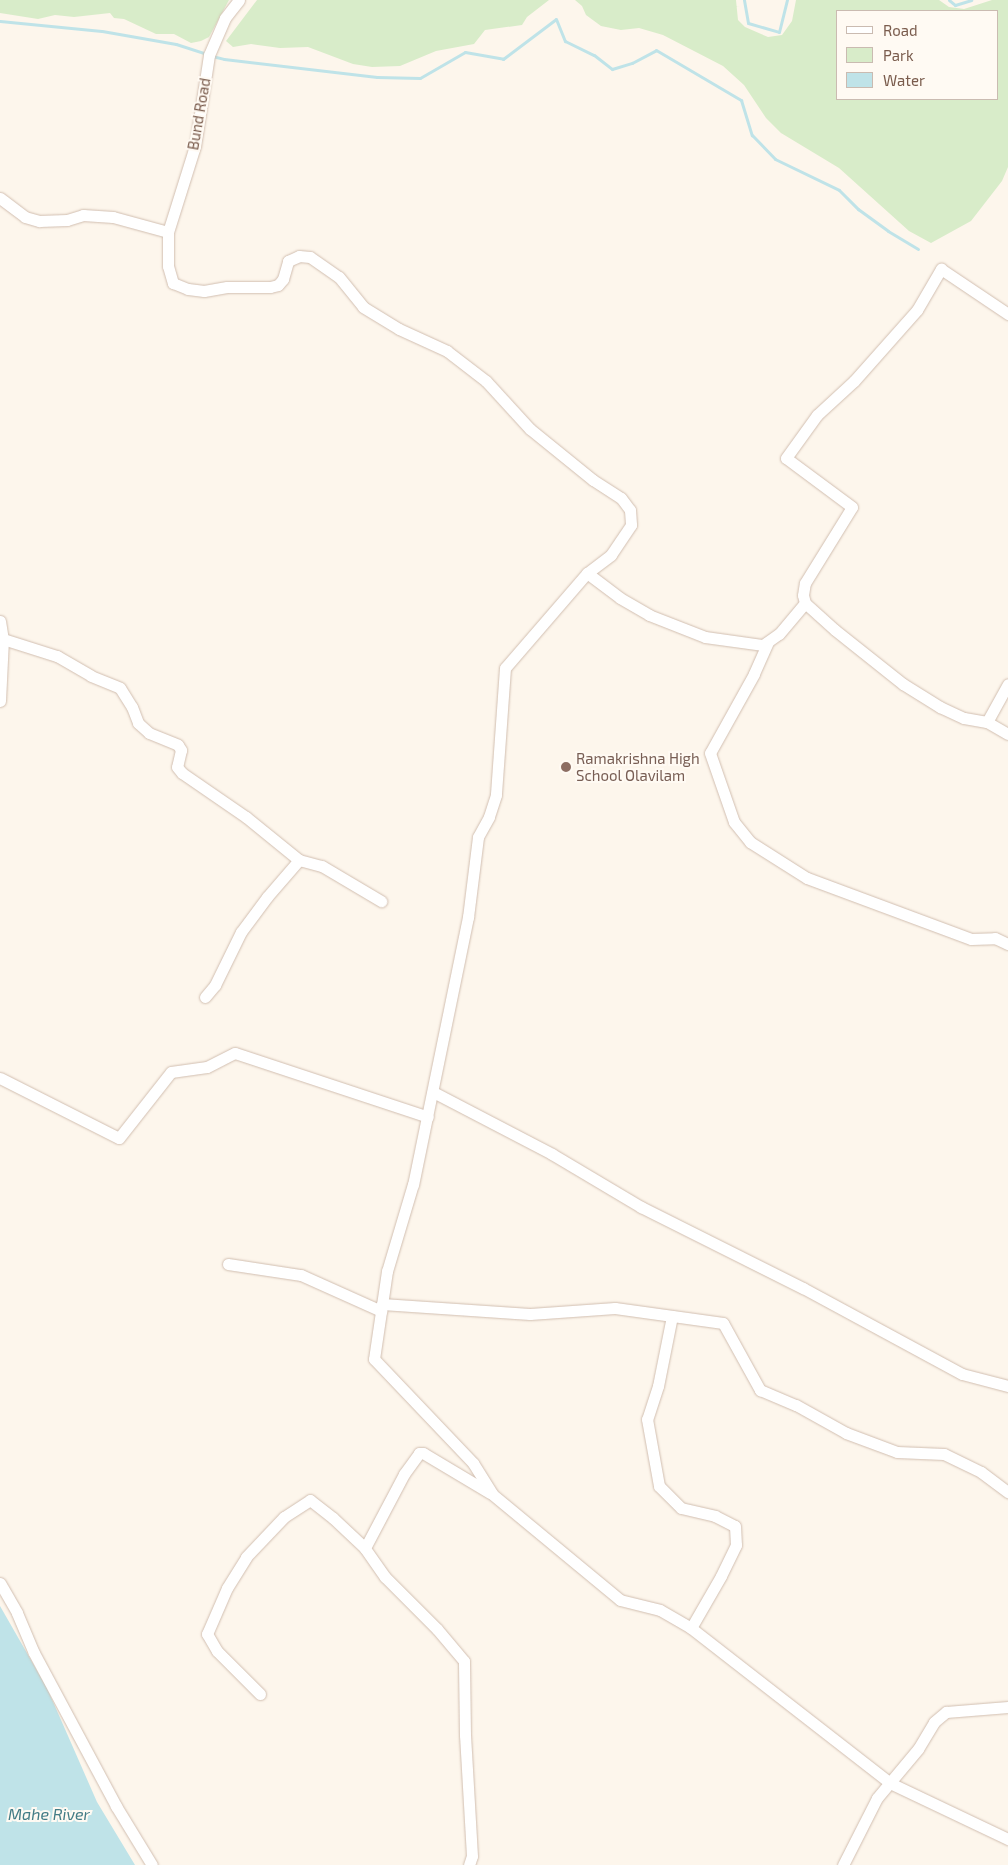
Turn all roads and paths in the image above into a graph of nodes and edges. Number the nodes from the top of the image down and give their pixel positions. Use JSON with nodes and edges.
{"nodes":[{"id":1,"x":240,"y":0,"type":"edge"},
{"id":2,"x":0,"y":198,"type":"edge"},
{"id":3,"x":168,"y":232,"type":"junction"},
{"id":4,"x":1008,"y":314,"type":"edge"},
{"id":5,"x":587,"y":573,"type":"junction"},
{"id":6,"x":805,"y":603,"type":"junction"},
{"id":7,"x":0,"y":621,"type":"edge"},
{"id":8,"x":3,"y":639,"type":"junction"},
{"id":9,"x":768,"y":642,"type":"junction"},
{"id":10,"x":1008,"y":684,"type":"edge"},
{"id":11,"x":0,"y":701,"type":"edge"},
{"id":12,"x":987,"y":722,"type":"junction"},
{"id":13,"x":1008,"y":734,"type":"edge"},
{"id":14,"x":300,"y":860,"type":"junction"},
{"id":15,"x":380,"y":901,"type":"dead end"},
{"id":16,"x":1008,"y":944,"type":"edge"},
{"id":17,"x":205,"y":997,"type":"dead end"},
{"id":18,"x":0,"y":1078,"type":"edge"},
{"id":19,"x":433,"y":1092,"type":"junction"},
{"id":20,"x":428,"y":1117,"type":"junction"},
{"id":21,"x":228,"y":1264,"type":"dead end"},
{"id":22,"x":382,"y":1307,"type":"junction"},
{"id":23,"x":672,"y":1316,"type":"junction"},
{"id":24,"x":1008,"y":1386,"type":"edge"},
{"id":25,"x":1008,"y":1492,"type":"edge"},
{"id":26,"x":492,"y":1494,"type":"junction"},
{"id":27,"x":364,"y":1548,"type":"junction"},
{"id":28,"x":0,"y":1583,"type":"edge"},
{"id":29,"x":691,"y":1628,"type":"junction"},
{"id":30,"x":260,"y":1694,"type":"dead end"},
{"id":31,"x":1008,"y":1708,"type":"edge"},
{"id":32,"x":890,"y":1783,"type":"junction"},
{"id":33,"x":1008,"y":1839,"type":"edge"},
{"id":34,"x":152,"y":1865,"type":"edge"},
{"id":35,"x":469,"y":1865,"type":"edge"},
{"id":36,"x":843,"y":1865,"type":"edge"}],
"edges":[{"from":1,"to":3,"type":"street","name":"Bund Road"},
{"from":2,"to":3,"type":"street"},
{"from":3,"to":5,"type":"street","name":"Bund Road"},
{"from":4,"to":6,"type":"street"},
{"from":5,"to":9,"type":"street"},
{"from":5,"to":19,"type":"street"},
{"from":6,"to":9,"type":"street"},
{"from":6,"to":12,"type":"street"},
{"from":7,"to":8,"type":"street"},
{"from":8,"to":11,"type":"street"},
{"from":8,"to":14,"type":"street"},
{"from":9,"to":16,"type":"street"},
{"from":10,"to":12,"type":"street"},
{"from":12,"to":13,"type":"street"},
{"from":14,"to":15,"type":"street"},
{"from":14,"to":17,"type":"street"},
{"from":18,"to":20,"type":"street"},
{"from":19,"to":20,"type":"street"},
{"from":19,"to":24,"type":"street"},
{"from":20,"to":22,"type":"street"},
{"from":21,"to":22,"type":"street"},
{"from":22,"to":23,"type":"street"},
{"from":22,"to":26,"type":"street"},
{"from":23,"to":25,"type":"street"},
{"from":23,"to":29,"type":"street"},
{"from":26,"to":27,"type":"street"},
{"from":26,"to":29,"type":"street"},
{"from":27,"to":30,"type":"street"},
{"from":27,"to":35,"type":"street"},
{"from":28,"to":34,"type":"street"},
{"from":29,"to":32,"type":"street"},
{"from":31,"to":32,"type":"street"},
{"from":32,"to":33,"type":"street"},
{"from":32,"to":36,"type":"street"}]}
